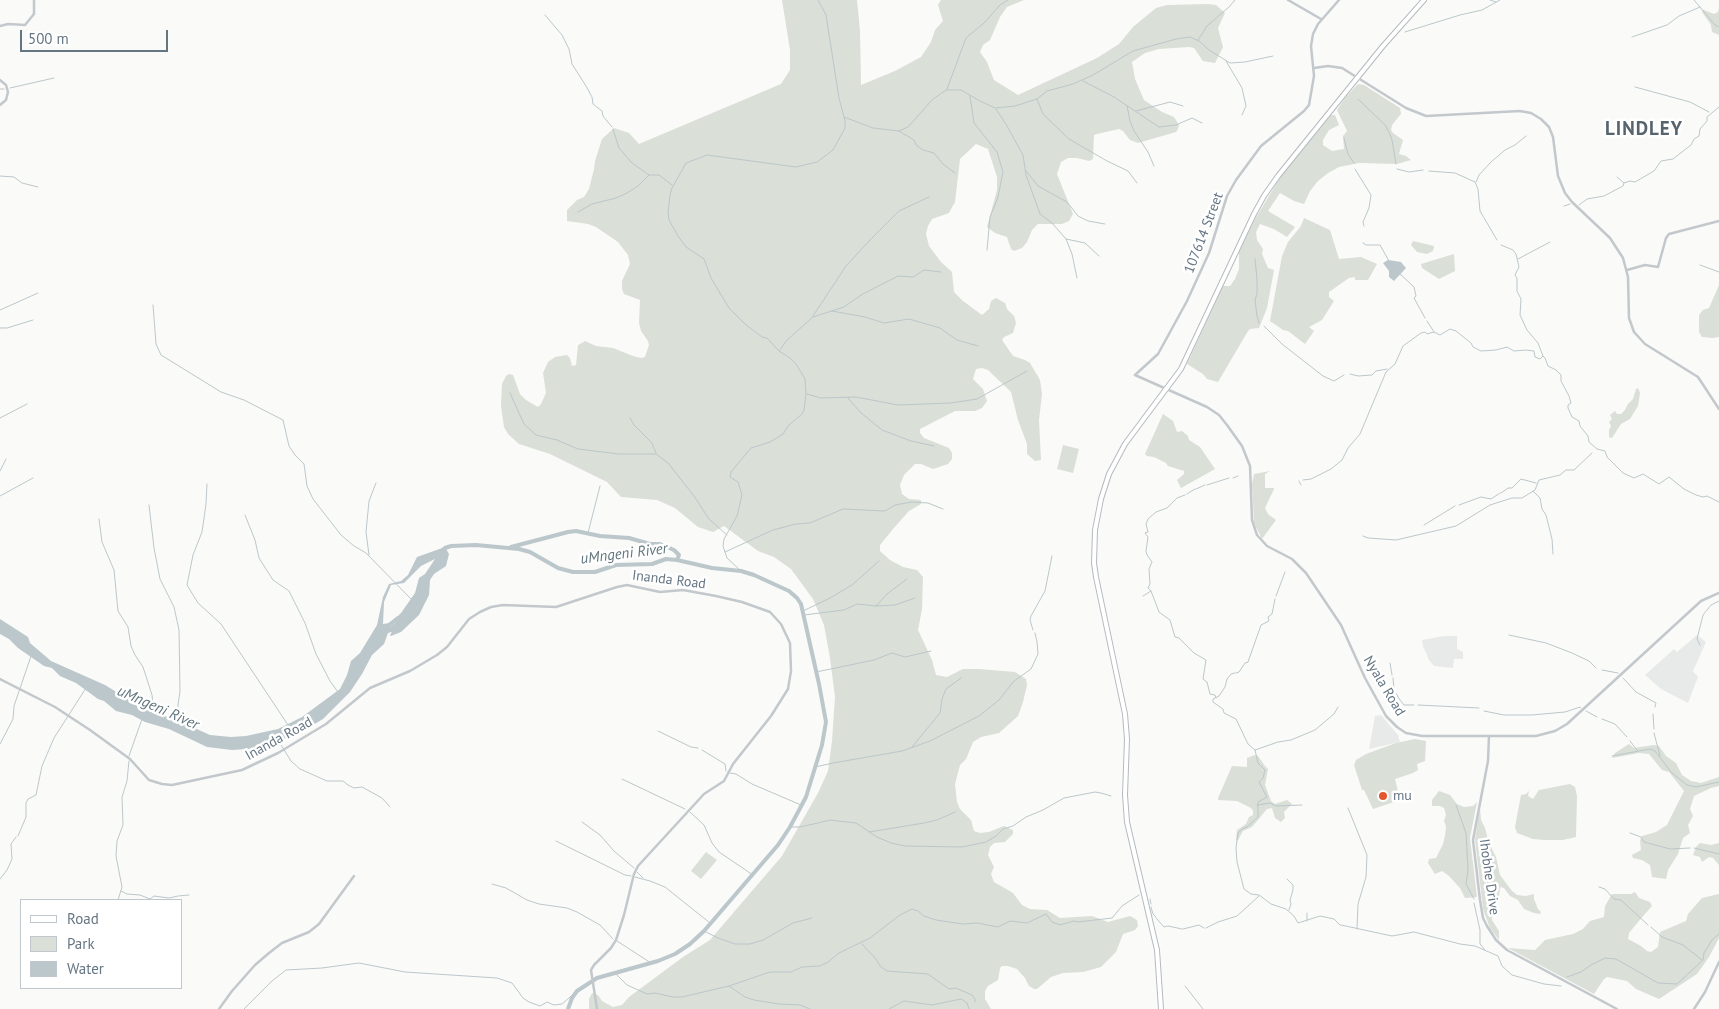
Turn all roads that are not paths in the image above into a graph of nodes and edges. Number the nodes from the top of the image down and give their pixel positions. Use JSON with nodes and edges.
{"nodes":[{"id":1,"x":34,"y":0,"type":"edge"},
{"id":2,"x":1288,"y":0,"type":"edge"},
{"id":3,"x":1339,"y":0,"type":"edge"},
{"id":4,"x":1424,"y":0,"type":"edge"},
{"id":5,"x":1322,"y":19,"type":"junction"},
{"id":6,"x":0,"y":26,"type":"edge"},
{"id":7,"x":1314,"y":68,"type":"junction"},
{"id":8,"x":1358,"y":78,"type":"junction"},
{"id":9,"x":0,"y":80,"type":"edge"},
{"id":10,"x":0,"y":105,"type":"edge"},
{"id":11,"x":1719,"y":221,"type":"edge"},
{"id":12,"x":1627,"y":270,"type":"junction"},
{"id":13,"x":1135,"y":375,"type":"joint"},
{"id":14,"x":1167,"y":390,"type":"junction"},
{"id":15,"x":1719,"y":409,"type":"edge"},
{"id":16,"x":1719,"y":593,"type":"edge"},
{"id":17,"x":0,"y":679,"type":"edge"},
{"id":18,"x":1489,"y":736,"type":"junction"},
{"id":19,"x":354,"y":876,"type":"dead end"},
{"id":20,"x":1719,"y":962,"type":"edge"},
{"id":21,"x":219,"y":1009,"type":"edge"},
{"id":22,"x":597,"y":1009,"type":"edge"},
{"id":23,"x":1161,"y":1009,"type":"edge"},
{"id":24,"x":1617,"y":1009,"type":"edge"},
{"id":25,"x":1694,"y":1009,"type":"edge"}],
"edges":[{"from":1,"to":6,"type":"street"},
{"from":2,"to":5,"type":"street"},
{"from":3,"to":5,"type":"street","name":"107614 Street"},
{"from":4,"to":8,"type":"main road"},
{"from":5,"to":7,"type":"street","name":"107614 Street"},
{"from":7,"to":8,"type":"street"},
{"from":7,"to":13,"type":"street","name":"107614 Street"},
{"from":8,"to":12,"type":"street"},
{"from":8,"to":14,"type":"main road"},
{"from":9,"to":10,"type":"street"},
{"from":11,"to":12,"type":"street"},
{"from":12,"to":15,"type":"street"},
{"from":13,"to":14,"type":"street","name":"Nyala Road"},
{"from":14,"to":18,"type":"street","name":"Nyala Road"},
{"from":14,"to":23,"type":"main road"},
{"from":16,"to":18,"type":"street","name":"Nyala Road"},
{"from":17,"to":22,"type":"street","name":"Inanda Road"},
{"from":18,"to":24,"type":"street","name":"Ihobhe Drive"},
{"from":19,"to":21,"type":"street"},
{"from":20,"to":25,"type":"street"}]}
